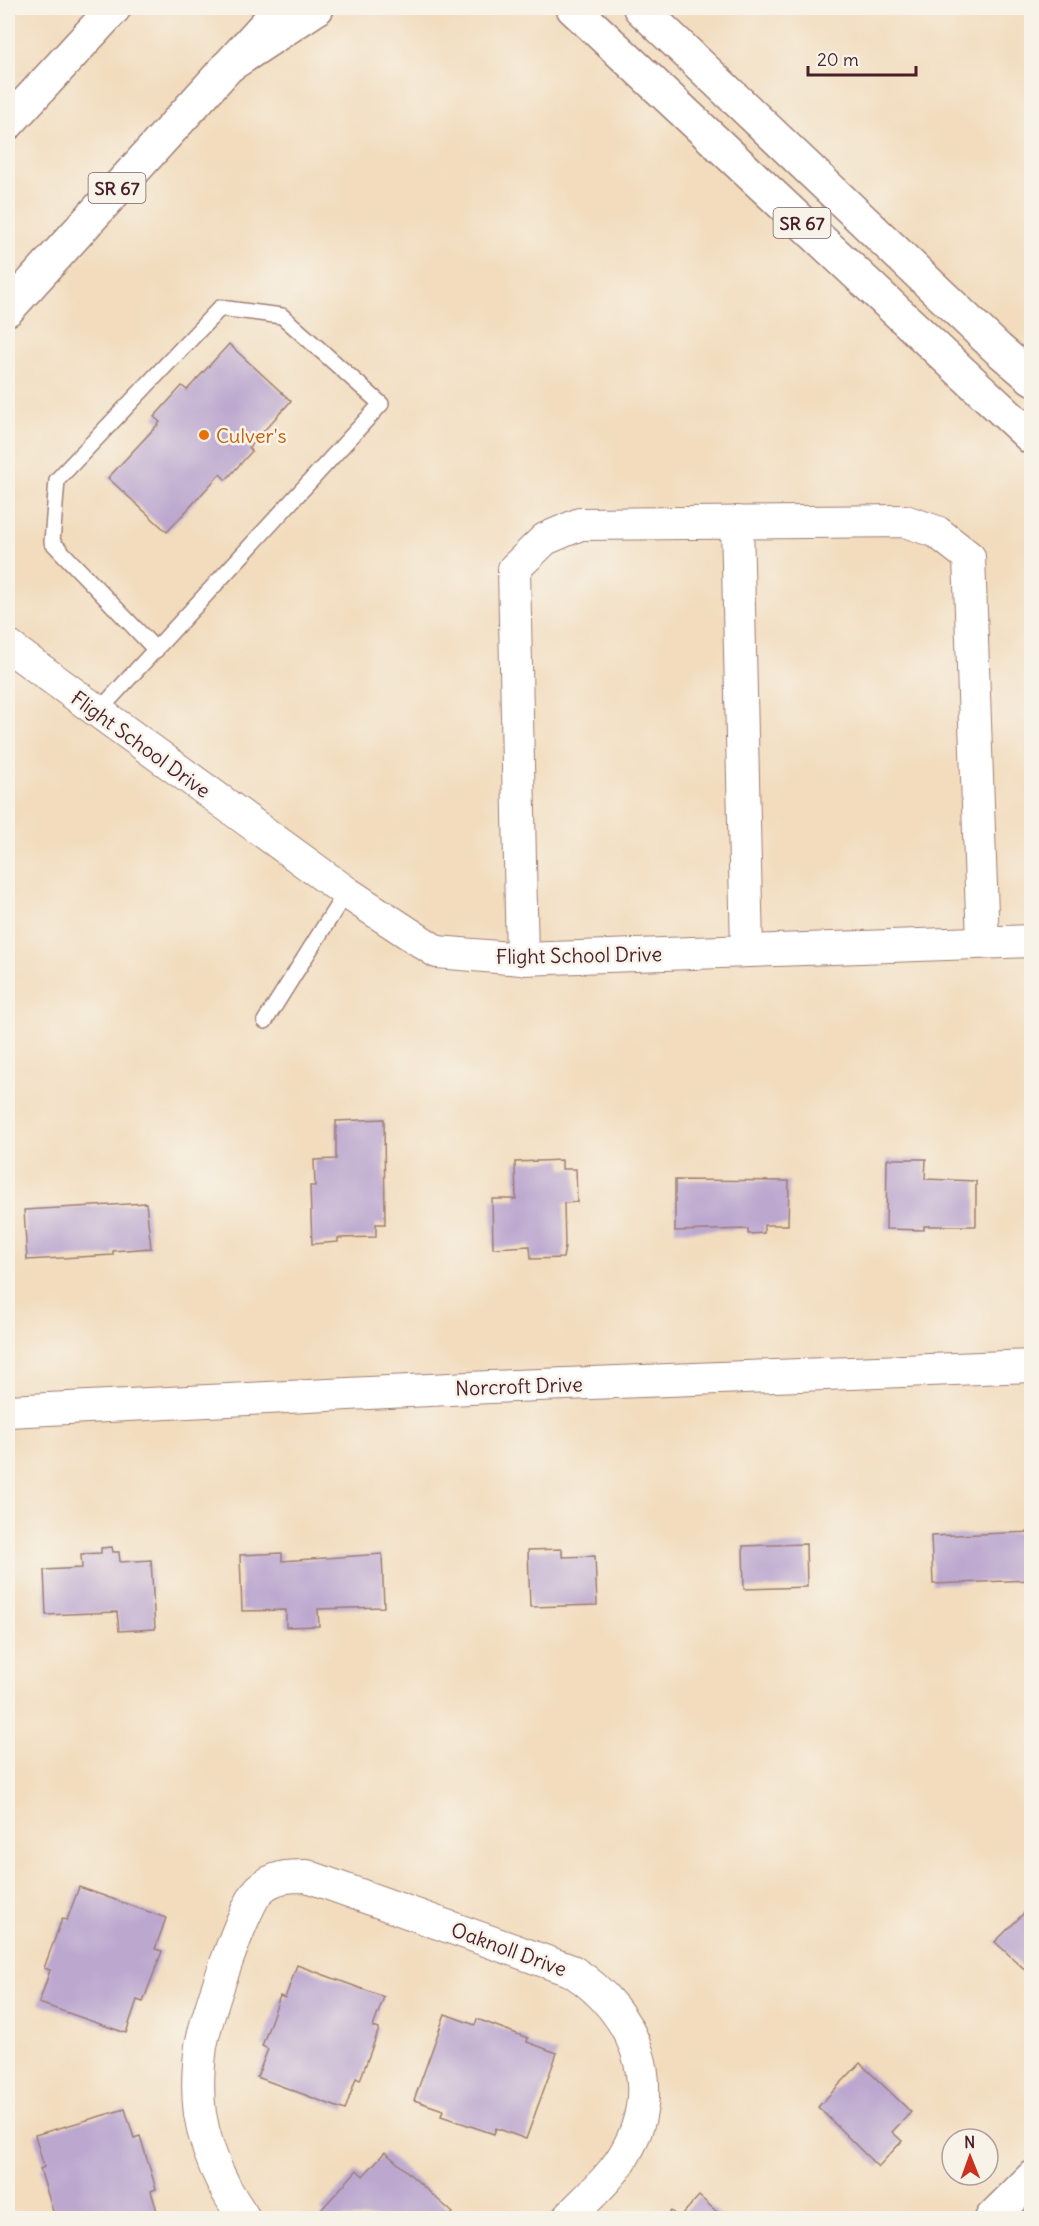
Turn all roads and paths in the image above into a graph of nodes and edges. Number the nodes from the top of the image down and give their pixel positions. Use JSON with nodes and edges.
{"nodes":[{"id":1,"x":114,"y":8,"type":"edge"},
{"id":2,"x":281,"y":8,"type":"edge"},
{"id":3,"x":317,"y":8,"type":"edge"},
{"id":4,"x":573,"y":8,"type":"edge"},
{"id":5,"x":642,"y":9,"type":"edge"},
{"id":6,"x":227,"y":67,"type":"junction"},
{"id":7,"x":8,"y":123,"type":"edge"},
{"id":8,"x":8,"y":309,"type":"edge"},
{"id":9,"x":1032,"y":378,"type":"edge"},
{"id":10,"x":1032,"y":438,"type":"edge"},
{"id":11,"x":737,"y":522,"type":"junction"},
{"id":12,"x":8,"y":646,"type":"edge"},
{"id":13,"x":156,"y":650,"type":"junction"},
{"id":14,"x":97,"y":713,"type":"junction"},
{"id":15,"x":346,"y":892,"type":"junction"},
{"id":16,"x":1032,"y":941,"type":"edge"},
{"id":17,"x":983,"y":942,"type":"junction"},
{"id":18,"x":747,"y":950,"type":"junction"},
{"id":19,"x":522,"y":959,"type":"junction"},
{"id":20,"x":265,"y":1021,"type":"dead end"},
{"id":21,"x":1032,"y":1366,"type":"edge"},
{"id":22,"x":8,"y":1411,"type":"edge"},
{"id":23,"x":1032,"y":2178,"type":"edge"},
{"id":24,"x":244,"y":2218,"type":"edge"},
{"id":25,"x":568,"y":2218,"type":"edge"},
{"id":26,"x":992,"y":2218,"type":"edge"}],
"edges":[{"from":1,"to":7,"type":"main road"},
{"from":2,"to":6,"type":"main road"},
{"from":3,"to":6,"type":"main road","number":"SR 67"},
{"from":4,"to":10,"type":"main road","number":"SR 67"},
{"from":5,"to":9,"type":"main road"},
{"from":6,"to":8,"type":"main road","number":"SR 67"},
{"from":11,"to":17,"type":"street"},
{"from":11,"to":18,"type":"street"},
{"from":11,"to":19,"type":"street"},
{"from":12,"to":14,"type":"street","name":"Flight School Drive"},
{"from":13,"to":13,"type":"lane"},
{"from":13,"to":14,"type":"lane"},
{"from":14,"to":15,"type":"street","name":"Flight School Drive"},
{"from":15,"to":19,"type":"street","name":"Flight School Drive"},
{"from":15,"to":20,"type":"lane"},
{"from":16,"to":17,"type":"street","name":"Flight School Drive"},
{"from":17,"to":18,"type":"street","name":"Flight School Drive"},
{"from":18,"to":19,"type":"street","name":"Flight School Drive"},
{"from":21,"to":22,"type":"street","name":"Norcroft Drive"},
{"from":23,"to":26,"type":"main road"},
{"from":24,"to":25,"type":"street","name":"Oaknoll Drive"}]}
